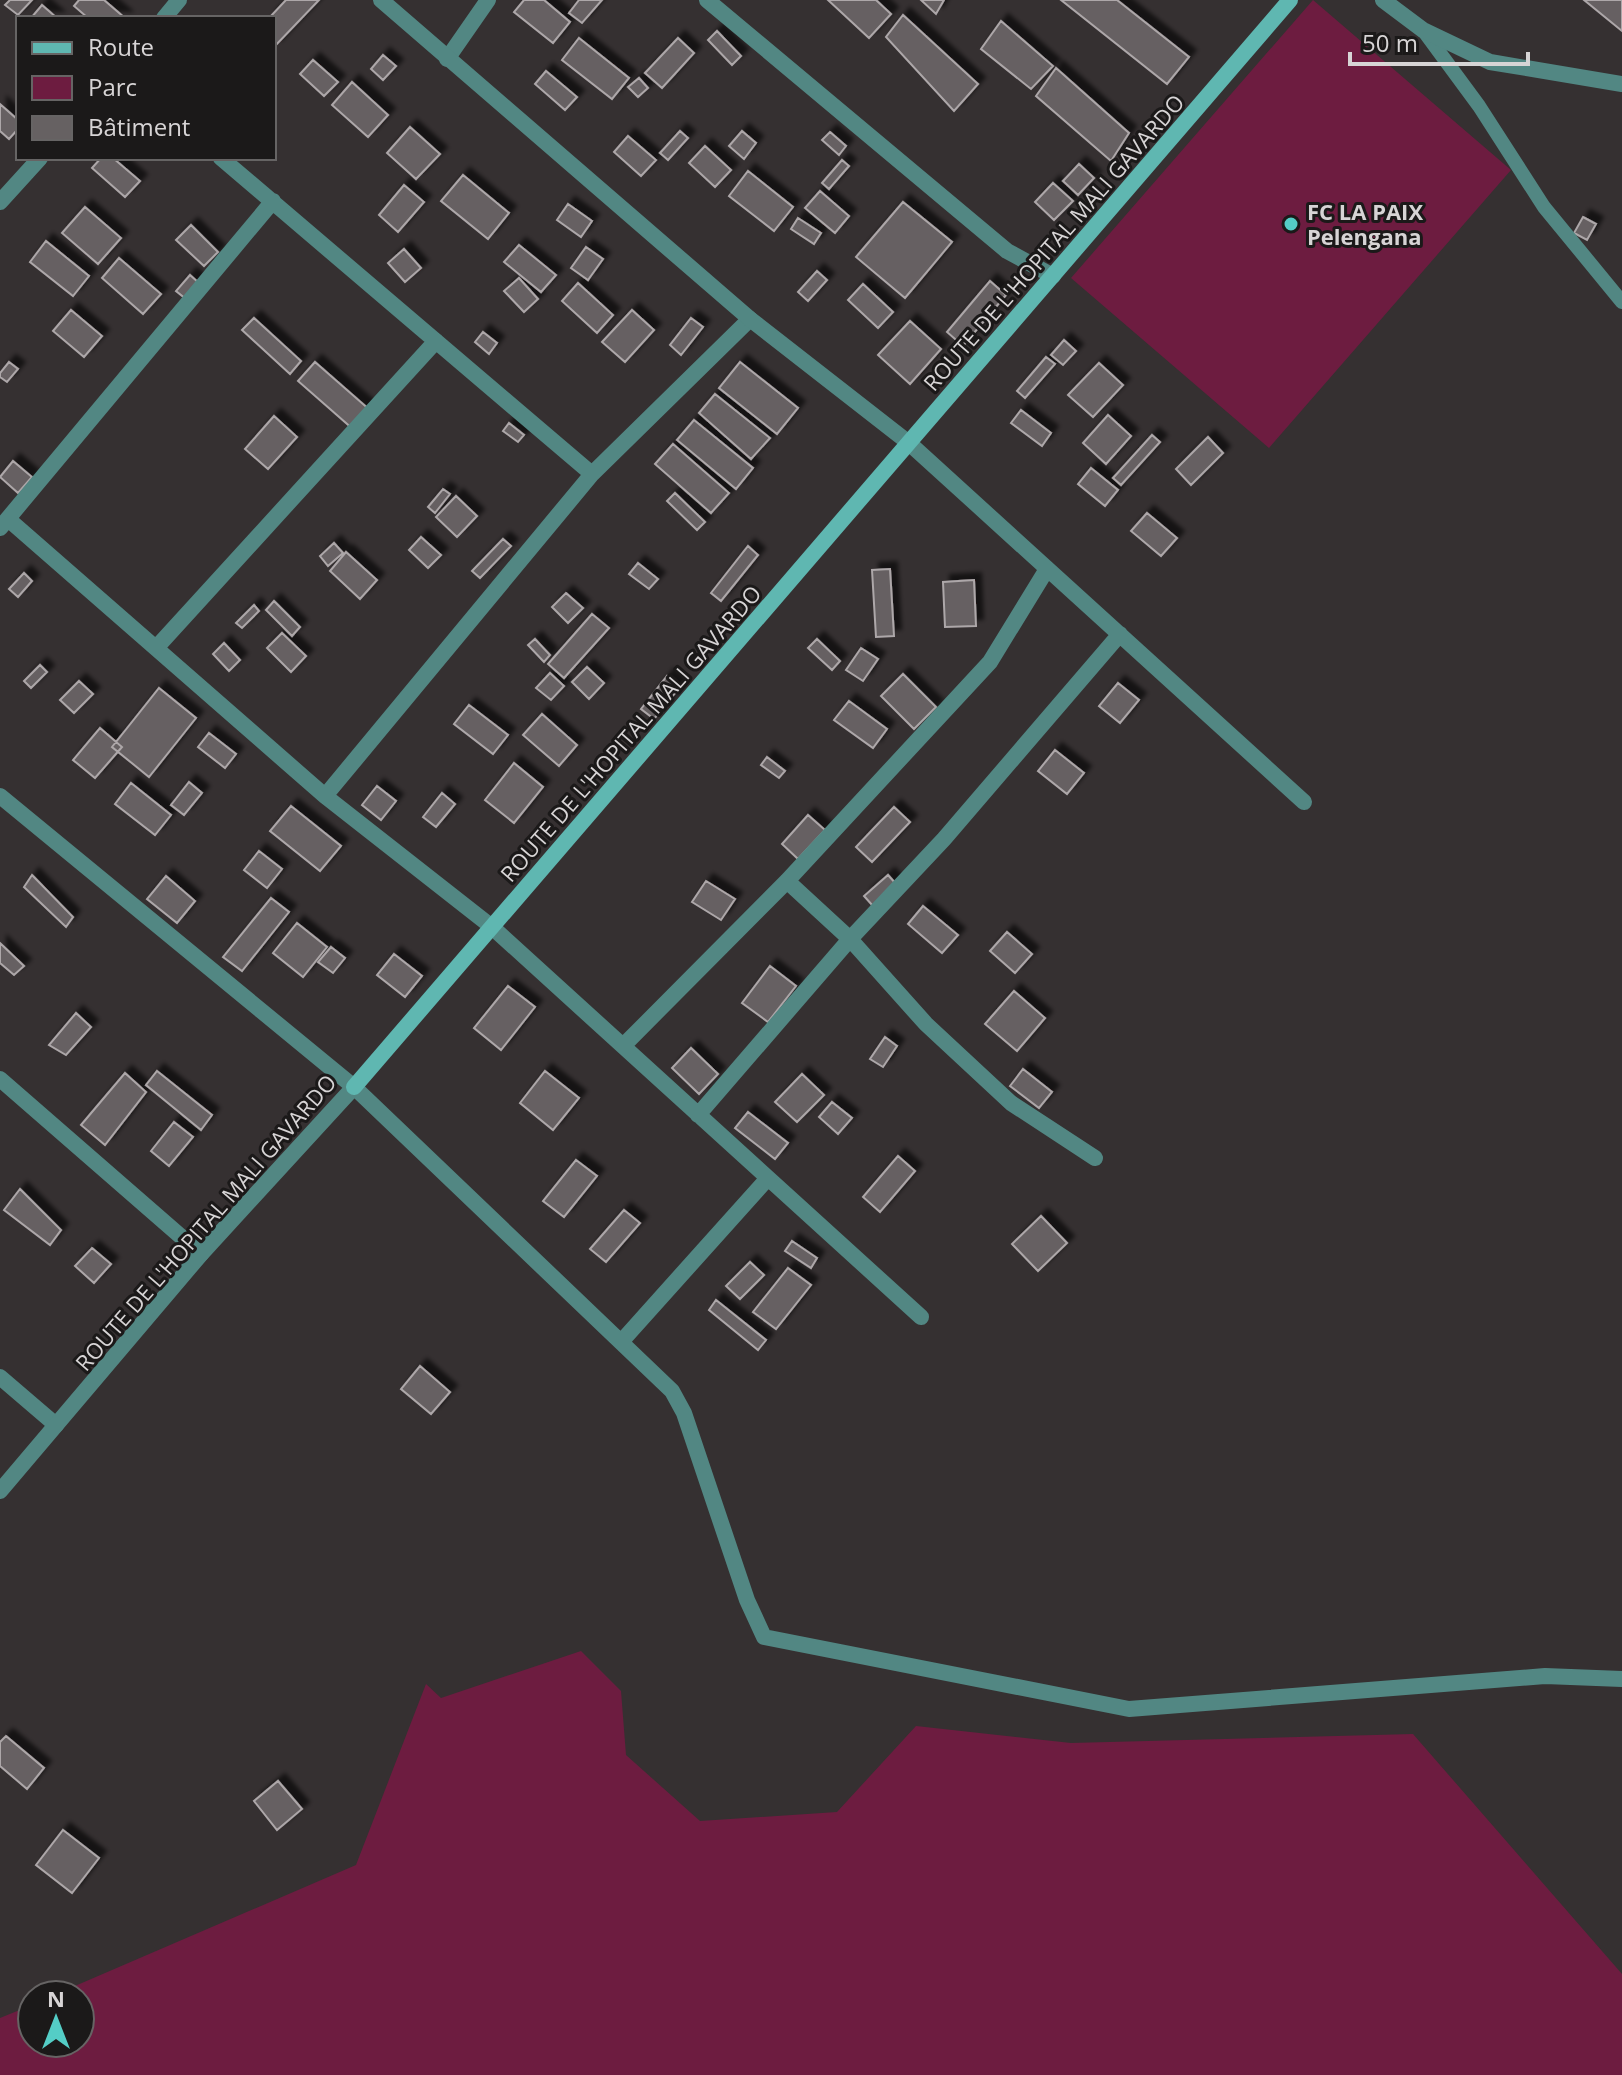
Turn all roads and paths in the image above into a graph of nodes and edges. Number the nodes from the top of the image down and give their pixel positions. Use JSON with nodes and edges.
{"nodes":[{"id":1,"x":179,"y":0,"type":"edge"},
{"id":2,"x":381,"y":0,"type":"edge"},
{"id":3,"x":488,"y":0,"type":"edge"},
{"id":4,"x":707,"y":0,"type":"edge"},
{"id":5,"x":1290,"y":0,"type":"edge"},
{"id":6,"x":1383,"y":0,"type":"edge"},
{"id":7,"x":166,"y":16,"type":"edge"},
{"id":8,"x":1423,"y":30,"type":"junction"},
{"id":9,"x":447,"y":59,"type":"junction"},
{"id":10,"x":1622,"y":84,"type":"edge"},
{"id":11,"x":38,"y":160,"type":"edge"},
{"id":12,"x":223,"y":160,"type":"edge"},
{"id":13,"x":273,"y":201,"type":"junction"},
{"id":14,"x":0,"y":202,"type":"edge"},
{"id":15,"x":1053,"y":276,"type":"junction"},
{"id":16,"x":1622,"y":302,"type":"edge"},
{"id":17,"x":750,"y":319,"type":"junction"},
{"id":18,"x":436,"y":341,"type":"junction"},
{"id":19,"x":909,"y":443,"type":"junction"},
{"id":20,"x":592,"y":474,"type":"junction"},
{"id":21,"x":4,"y":523,"type":"edge"},
{"id":22,"x":1047,"y":569,"type":"junction"},
{"id":23,"x":1120,"y":634,"type":"junction"},
{"id":24,"x":156,"y":648,"type":"junction"},
{"id":25,"x":0,"y":796,"type":"edge"},
{"id":26,"x":325,"y":796,"type":"junction"},
{"id":27,"x":1304,"y":802,"type":"dead end"},
{"id":28,"x":787,"y":881,"type":"junction"},
{"id":29,"x":492,"y":927,"type":"junction"},
{"id":30,"x":850,"y":939,"type":"junction"},
{"id":31,"x":623,"y":1046,"type":"junction"},
{"id":32,"x":0,"y":1079,"type":"edge"},
{"id":33,"x":354,"y":1087,"type":"junction"},
{"id":34,"x":698,"y":1115,"type":"junction"},
{"id":35,"x":1095,"y":1158,"type":"dead end"},
{"id":36,"x":768,"y":1178,"type":"junction"},
{"id":37,"x":201,"y":1254,"type":"junction"},
{"id":38,"x":921,"y":1317,"type":"dead end"},
{"id":39,"x":621,"y":1342,"type":"junction"},
{"id":40,"x":0,"y":1377,"type":"edge"},
{"id":41,"x":56,"y":1425,"type":"junction"},
{"id":42,"x":0,"y":1491,"type":"edge"},
{"id":43,"x":1622,"y":1679,"type":"edge"}],
"edges":[{"from":1,"to":7,"type":"street"},
{"from":2,"to":9,"type":"street"},
{"from":3,"to":9,"type":"street"},
{"from":4,"to":15,"type":"street"},
{"from":5,"to":15,"type":"main road","name":"ROUTE DE L'HOPITAL MALI GAVARDO"},
{"from":6,"to":8,"type":"street"},
{"from":8,"to":10,"type":"street"},
{"from":8,"to":16,"type":"lane"},
{"from":9,"to":17,"type":"street"},
{"from":11,"to":14,"type":"street"},
{"from":12,"to":13,"type":"street"},
{"from":13,"to":18,"type":"street"},
{"from":13,"to":21,"type":"street"},
{"from":15,"to":19,"type":"main road","name":"ROUTE DE L'HOPITAL MALI GAVARDO"},
{"from":17,"to":19,"type":"street"},
{"from":17,"to":20,"type":"street"},
{"from":18,"to":20,"type":"street"},
{"from":18,"to":24,"type":"street"},
{"from":19,"to":22,"type":"street"},
{"from":19,"to":29,"type":"main road","name":"ROUTE DE L'HOPITAL MALI GAVARDO"},
{"from":20,"to":26,"type":"street"},
{"from":21,"to":24,"type":"street"},
{"from":22,"to":23,"type":"street"},
{"from":22,"to":28,"type":"street"},
{"from":23,"to":27,"type":"street"},
{"from":23,"to":30,"type":"street"},
{"from":24,"to":26,"type":"street"},
{"from":25,"to":33,"type":"street"},
{"from":26,"to":29,"type":"street"},
{"from":28,"to":30,"type":"street"},
{"from":28,"to":31,"type":"street"},
{"from":29,"to":31,"type":"street"},
{"from":29,"to":33,"type":"main road","name":"ROUTE DE L'HOPITAL MALI GAVARDO"},
{"from":30,"to":34,"type":"street"},
{"from":30,"to":35,"type":"street"},
{"from":31,"to":34,"type":"street"},
{"from":32,"to":37,"type":"street"},
{"from":33,"to":37,"type":"street","name":"ROUTE DE L'HOPITAL MALI GAVARDO"},
{"from":33,"to":39,"type":"street"},
{"from":34,"to":36,"type":"street"},
{"from":36,"to":38,"type":"street"},
{"from":36,"to":39,"type":"street"},
{"from":37,"to":41,"type":"street","name":"ROUTE DE L'HOPITAL MALI GAVARDO"},
{"from":39,"to":43,"type":"street"},
{"from":40,"to":41,"type":"street"},
{"from":41,"to":42,"type":"street","name":"ROUTE DE L'HOPITAL MALI GAVARDO"}]}
